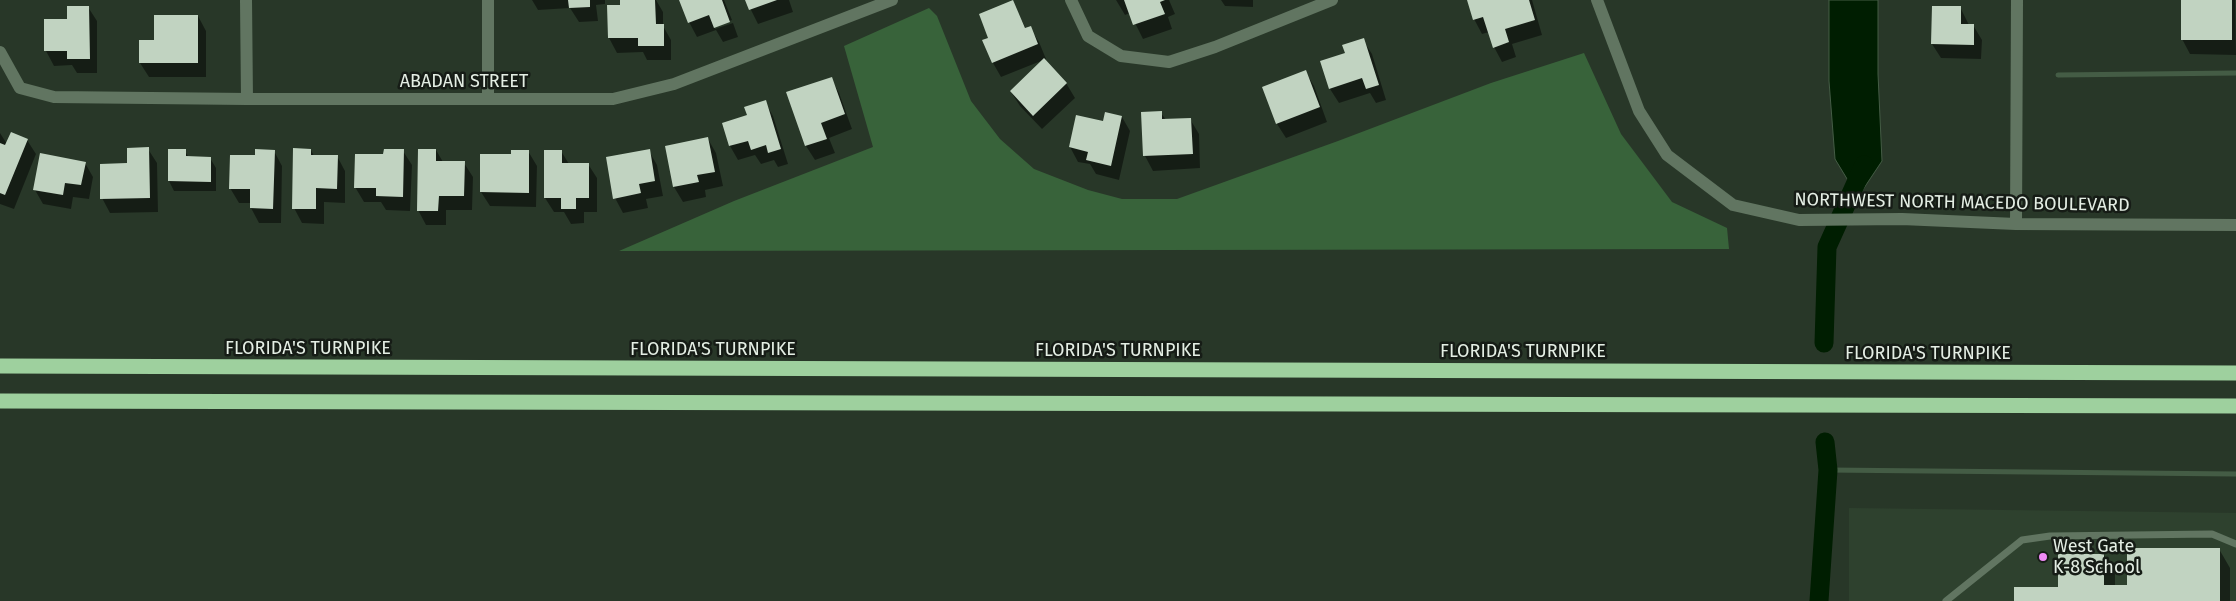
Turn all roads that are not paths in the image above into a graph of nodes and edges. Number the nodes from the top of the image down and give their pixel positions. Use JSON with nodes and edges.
{"nodes":[{"id":1,"x":246,"y":0,"type":"edge"},
{"id":2,"x":488,"y":0,"type":"edge"},
{"id":3,"x":892,"y":0,"type":"edge"},
{"id":4,"x":1071,"y":0,"type":"edge"},
{"id":5,"x":1332,"y":0,"type":"edge"},
{"id":6,"x":1597,"y":0,"type":"edge"},
{"id":7,"x":2017,"y":0,"type":"edge"},
{"id":8,"x":0,"y":52,"type":"edge"},
{"id":9,"x":247,"y":100,"type":"junction"},
{"id":10,"x":488,"y":100,"type":"junction"},
{"id":11,"x":2016,"y":224,"type":"junction"},
{"id":12,"x":2236,"y":225,"type":"edge"},
{"id":13,"x":0,"y":366,"type":"edge"},
{"id":14,"x":2236,"y":373,"type":"edge"},
{"id":15,"x":0,"y":401,"type":"edge"},
{"id":16,"x":2236,"y":406,"type":"edge"},
{"id":17,"x":2236,"y":544,"type":"edge"},
{"id":18,"x":1946,"y":601,"type":"edge"}],
"edges":[{"from":1,"to":9,"type":"street"},
{"from":2,"to":10,"type":"street"},
{"from":3,"to":10,"type":"street","name":"ABADAN STREET"},
{"from":4,"to":5,"type":"street"},
{"from":6,"to":11,"type":"street","name":"NORTHWEST NORTH MACEDO BOULEVARD"},
{"from":7,"to":11,"type":"street"},
{"from":8,"to":9,"type":"street","name":"ABADAN STREET"},
{"from":9,"to":10,"type":"street","name":"ABADAN STREET"},
{"from":11,"to":12,"type":"street","name":"NORTHWEST NORTH MACEDO BOULEVARD"},
{"from":13,"to":14,"type":"highway","name":"FLORIDA'S TURNPIKE"},
{"from":15,"to":16,"type":"highway"},
{"from":17,"to":18,"type":"lane"}]}
